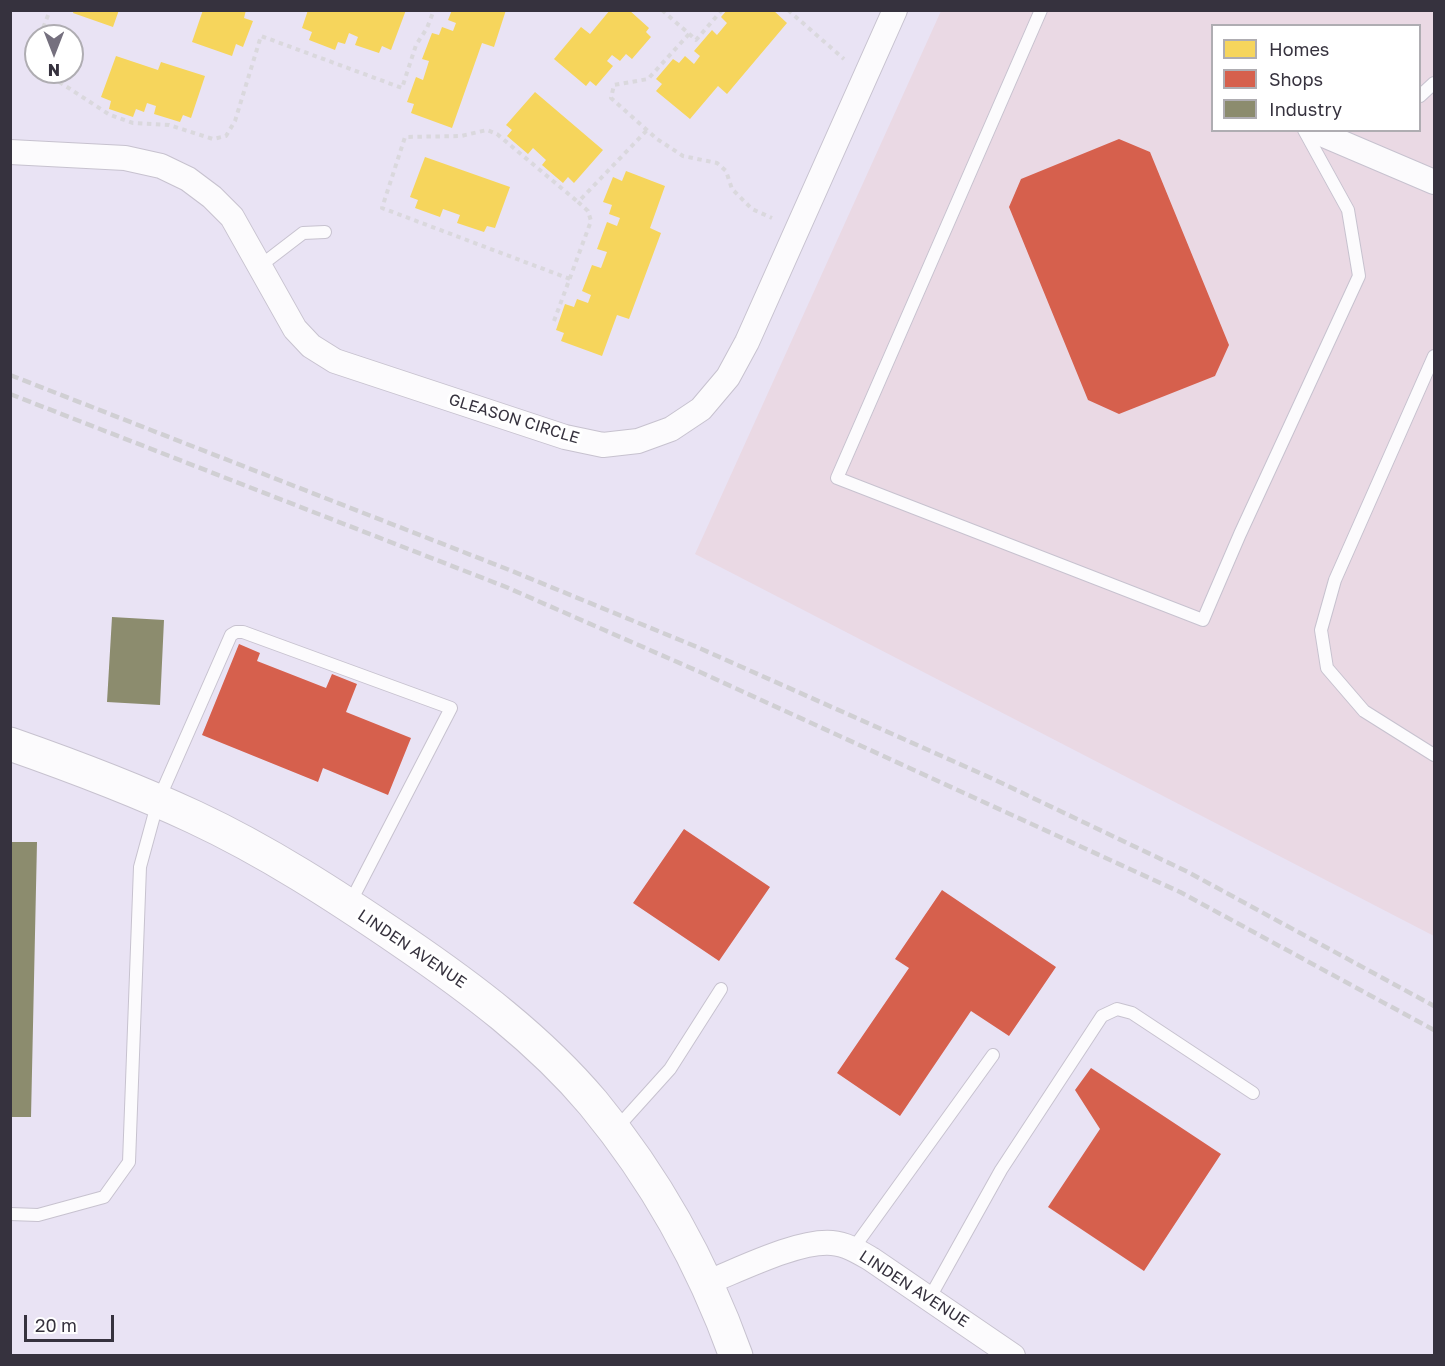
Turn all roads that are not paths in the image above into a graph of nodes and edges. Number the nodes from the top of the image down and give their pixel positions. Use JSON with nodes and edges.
{"nodes":[{"id":1,"x":895,"y":10,"type":"edge"},
{"id":2,"x":1041,"y":10,"type":"edge"},
{"id":3,"x":1434,"y":83,"type":"edge"},
{"id":4,"x":1421,"y":94,"type":"edge"},
{"id":5,"x":1305,"y":132,"type":"edge"},
{"id":6,"x":1317,"y":132,"type":"edge"},
{"id":7,"x":10,"y":152,"type":"edge"},
{"id":8,"x":1434,"y":182,"type":"edge"},
{"id":9,"x":324,"y":232,"type":"dead end"},
{"id":10,"x":260,"y":266,"type":"junction"},
{"id":11,"x":1434,"y":356,"type":"edge"},
{"id":12,"x":10,"y":744,"type":"edge"},
{"id":13,"x":1434,"y":755,"type":"edge"},
{"id":14,"x":158,"y":801,"type":"junction"},
{"id":15,"x":348,"y":906,"type":"junction"},
{"id":16,"x":722,"y":989,"type":"dead end"},
{"id":17,"x":993,"y":1055,"type":"dead end"},
{"id":18,"x":1253,"y":1093,"type":"dead end"},
{"id":19,"x":614,"y":1131,"type":"junction"},
{"id":20,"x":10,"y":1214,"type":"edge"},
{"id":21,"x":853,"y":1249,"type":"junction"},
{"id":22,"x":706,"y":1283,"type":"junction"},
{"id":23,"x":929,"y":1299,"type":"junction"},
{"id":24,"x":736,"y":1356,"type":"edge"},
{"id":25,"x":1013,"y":1356,"type":"edge"}],
"edges":[{"from":1,"to":10,"type":"street","name":"GLEASON CIRCLE"},
{"from":2,"to":5,"type":"lane"},
{"from":3,"to":4,"type":"lane"},
{"from":6,"to":8,"type":"street"},
{"from":7,"to":10,"type":"street","name":"GLEASON CIRCLE"},
{"from":9,"to":10,"type":"lane"},
{"from":11,"to":13,"type":"lane"},
{"from":12,"to":14,"type":"main road","name":"LINDEN AVENUE"},
{"from":14,"to":15,"type":"main road","name":"LINDEN AVENUE"},
{"from":14,"to":15,"type":"lane"},
{"from":14,"to":20,"type":"lane"},
{"from":15,"to":19,"type":"main road","name":"LINDEN AVENUE"},
{"from":16,"to":19,"type":"lane"},
{"from":17,"to":21,"type":"lane"},
{"from":18,"to":23,"type":"lane"},
{"from":19,"to":22,"type":"main road","name":"LINDEN AVENUE"},
{"from":21,"to":22,"type":"street","name":"LINDEN AVENUE"},
{"from":21,"to":23,"type":"street","name":"LINDEN AVENUE"},
{"from":22,"to":24,"type":"main road","name":"LINDEN AVENUE"},
{"from":23,"to":25,"type":"street","name":"LINDEN AVENUE"}]}
